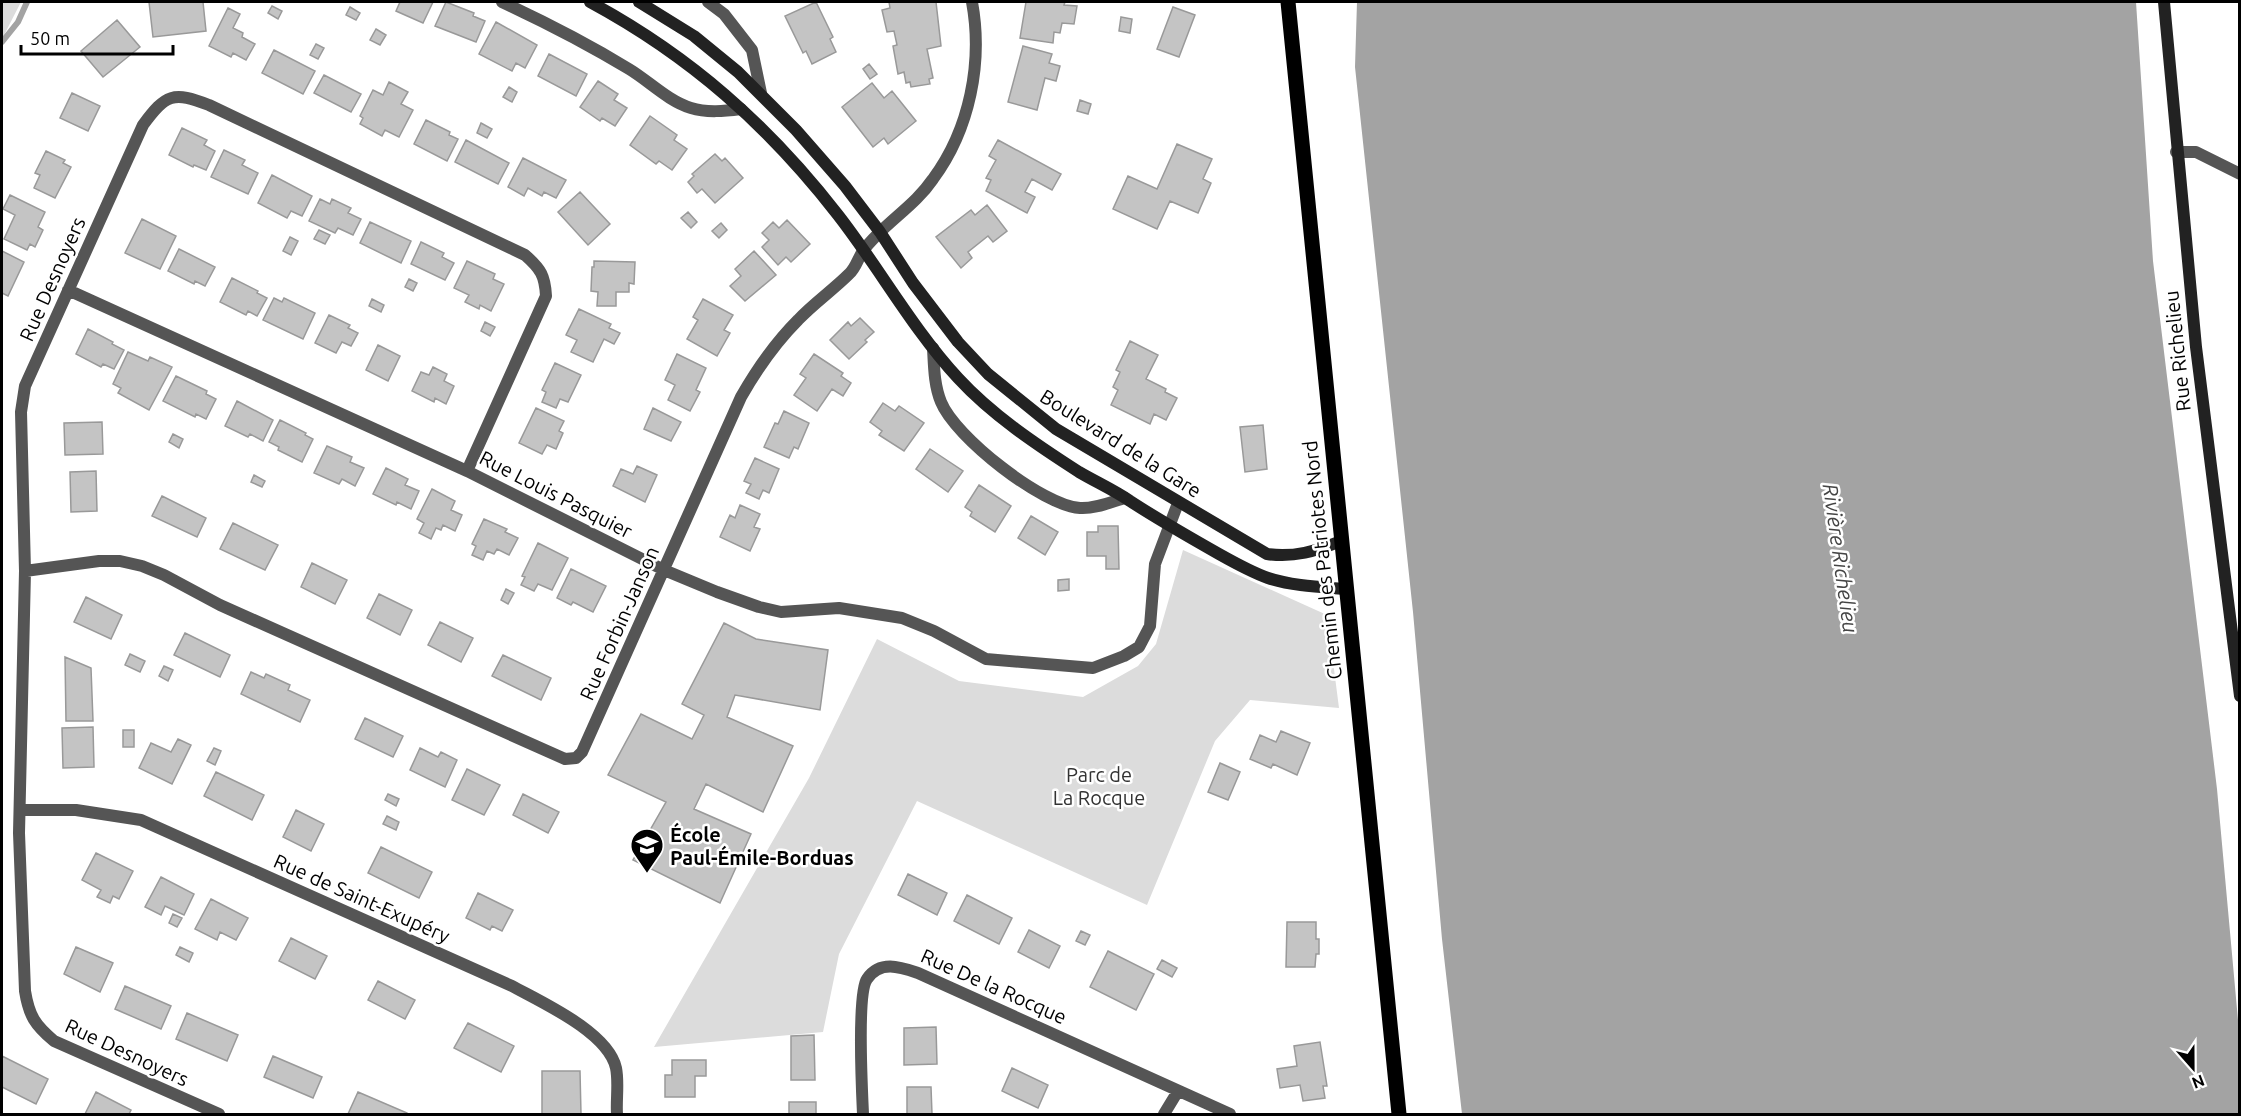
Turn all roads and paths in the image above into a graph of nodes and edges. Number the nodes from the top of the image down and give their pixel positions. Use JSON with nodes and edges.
{"nodes":[{"id":1,"x":502,"y":2,"type":"edge"},
{"id":2,"x":590,"y":2,"type":"edge"},
{"id":3,"x":639,"y":2,"type":"edge"},
{"id":4,"x":708,"y":2,"type":"edge"},
{"id":5,"x":972,"y":2,"type":"edge"},
{"id":6,"x":1288,"y":2,"type":"edge"},
{"id":7,"x":2164,"y":2,"type":"edge"},
{"id":8,"x":761,"y":93,"type":"junction"},
{"id":9,"x":741,"y":110,"type":"junction"},
{"id":10,"x":2176,"y":152,"type":"junction"},
{"id":11,"x":2240,"y":174,"type":"edge"},
{"id":12,"x":880,"y":232,"type":"junction"},
{"id":13,"x":863,"y":250,"type":"junction"},
{"id":14,"x":68,"y":290,"type":"junction"},
{"id":15,"x":933,"y":348,"type":"junction"},
{"id":16,"x":467,"y":471,"type":"junction"},
{"id":17,"x":1125,"y":498,"type":"junction"},
{"id":18,"x":1178,"y":503,"type":"junction"},
{"id":19,"x":1168,"y":526,"type":"junction"},
{"id":20,"x":1341,"y":541,"type":"junction"},
{"id":21,"x":664,"y":570,"type":"junction"},
{"id":22,"x":24,"y":571,"type":"junction"},
{"id":23,"x":1346,"y":589,"type":"junction"},
{"id":24,"x":2240,"y":696,"type":"edge"},
{"id":25,"x":20,"y":810,"type":"junction"},
{"id":26,"x":1178,"y":1091,"type":"junction"},
{"id":27,"x":219,"y":1114,"type":"edge"},
{"id":28,"x":617,"y":1114,"type":"edge"},
{"id":29,"x":863,"y":1114,"type":"edge"},
{"id":30,"x":1164,"y":1114,"type":"edge"},
{"id":31,"x":1230,"y":1114,"type":"edge"},
{"id":32,"x":1399,"y":1114,"type":"edge"}],
"edges":[{"from":1,"to":9,"type":"street"},
{"from":2,"to":9,"type":"street"},
{"from":3,"to":8,"type":"street","name":"Boulevard de la Gare"},
{"from":4,"to":8,"type":"street"},
{"from":5,"to":12,"type":"street","name":"Rue Forbin-Janson"},
{"from":6,"to":20,"type":"main road","name":"Chemin des Patriotes Nord"},
{"from":7,"to":10,"type":"street","name":"Rue Richelieu"},
{"from":8,"to":12,"type":"street","name":"Boulevard de la Gare"},
{"from":9,"to":13,"type":"street"},
{"from":10,"to":11,"type":"street"},
{"from":10,"to":24,"type":"street","name":"Rue Richelieu"},
{"from":12,"to":13,"type":"street","name":"Rue Forbin-Janson"},
{"from":12,"to":18,"type":"street","name":"Boulevard de la Gare"},
{"from":13,"to":15,"type":"street"},
{"from":13,"to":21,"type":"street","name":"Rue Forbin-Janson"},
{"from":14,"to":16,"type":"street","name":"Rue Louis Pasquier"},
{"from":14,"to":16,"type":"street","name":"Rue Desnoyers"},
{"from":14,"to":22,"type":"street","name":"Rue Desnoyers"},
{"from":15,"to":17,"type":"street"},
{"from":15,"to":17,"type":"street"},
{"from":16,"to":21,"type":"street","name":"Rue Louis Pasquier"},
{"from":17,"to":19,"type":"street"},
{"from":18,"to":19,"type":"street","name":"Rue Louis Pasquier"},
{"from":18,"to":20,"type":"street","name":"Boulevard de la Gare"},
{"from":19,"to":21,"type":"street","name":"Rue Louis Pasquier"},
{"from":19,"to":23,"type":"street"},
{"from":20,"to":23,"type":"main road","name":"Chemin des Patriotes Nord"},
{"from":21,"to":22,"type":"street","name":"Rue Forbin-Janson"},
{"from":22,"to":25,"type":"street","name":"Rue Desnoyers"},
{"from":23,"to":32,"type":"main road","name":"Chemin des Patriotes Nord"},
{"from":25,"to":27,"type":"street","name":"Rue Desnoyers"},
{"from":25,"to":28,"type":"street","name":"Rue de Saint-Exupéry"},
{"from":26,"to":29,"type":"street","name":"Rue De la Rocque"},
{"from":26,"to":30,"type":"street"},
{"from":26,"to":31,"type":"street","name":"Rue De la Rocque"}]}
